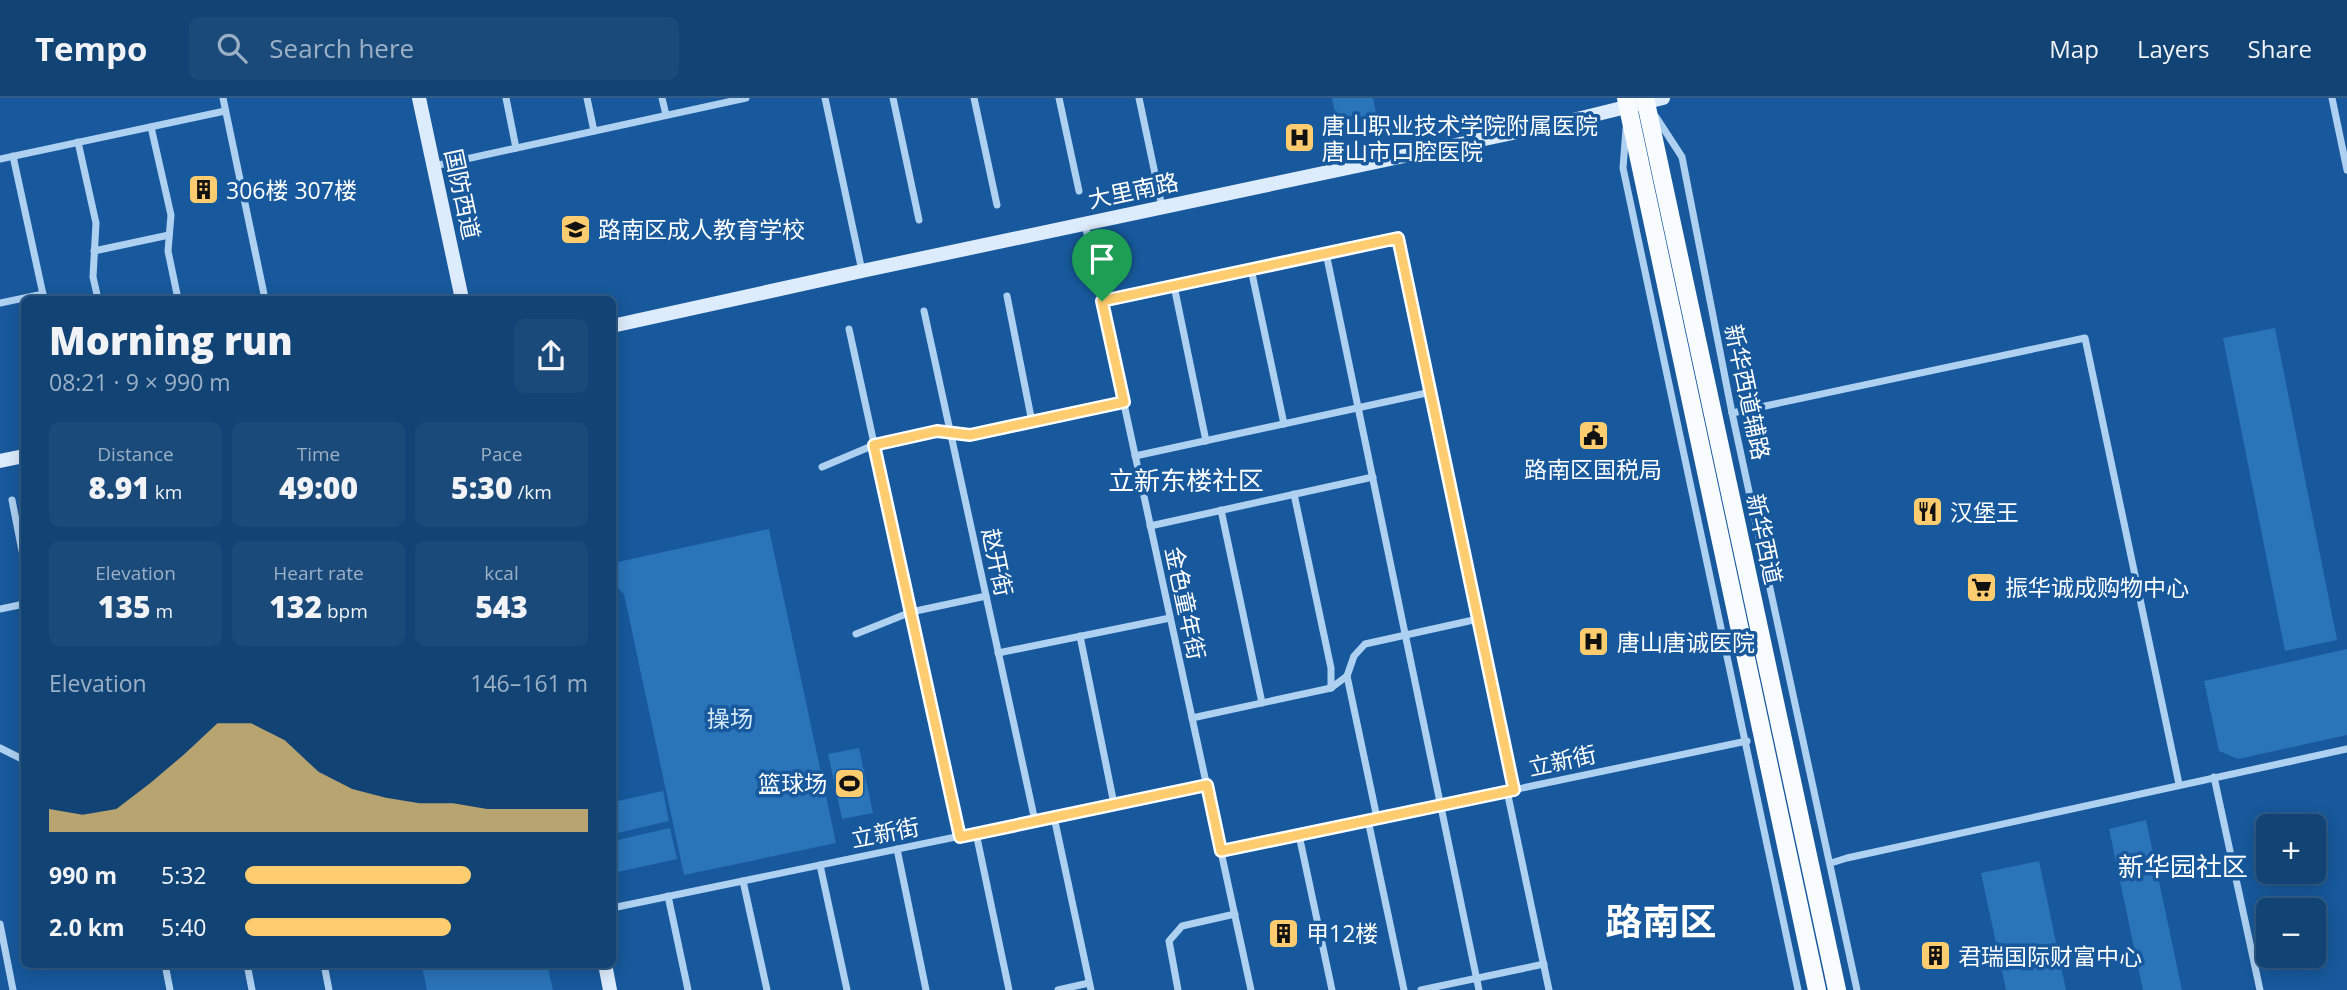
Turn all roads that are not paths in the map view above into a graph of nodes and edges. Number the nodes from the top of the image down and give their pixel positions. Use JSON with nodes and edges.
{"nodes":[{"id":1,"x":223,"y":98,"type":"edge"},
{"id":2,"x":419,"y":98,"type":"edge"},
{"id":3,"x":506,"y":98,"type":"edge"},
{"id":4,"x":587,"y":98,"type":"edge"},
{"id":5,"x":662,"y":98,"type":"edge"},
{"id":6,"x":745,"y":98,"type":"edge"},
{"id":7,"x":825,"y":98,"type":"edge"},
{"id":8,"x":893,"y":98,"type":"edge"},
{"id":9,"x":974,"y":98,"type":"edge"},
{"id":10,"x":1059,"y":98,"type":"edge"},
{"id":11,"x":1139,"y":98,"type":"edge"},
{"id":12,"x":2332,"y":98,"type":"edge"},
{"id":13,"x":1650,"y":99,"type":"edge"},
{"id":14,"x":1626,"y":101,"type":"edge"},
{"id":15,"x":226,"y":111,"type":"junction"},
{"id":16,"x":666,"y":115,"type":"junction"},
{"id":17,"x":151,"y":127,"type":"junction"},
{"id":18,"x":594,"y":131,"type":"junction"},
{"id":19,"x":78,"y":142,"type":"junction"},
{"id":20,"x":516,"y":148,"type":"junction"},
{"id":21,"x":13,"y":156,"type":"junction"},
{"id":22,"x":0,"y":159,"type":"edge"},
{"id":23,"x":433,"y":166,"type":"junction"},
{"id":24,"x":2347,"y":170,"type":"edge"},
{"id":25,"x":1079,"y":191,"type":"dead end"},
{"id":26,"x":997,"y":205,"type":"dead end"},
{"id":27,"x":1162,"y":207,"type":"junction"},
{"id":28,"x":919,"y":220,"type":"dead end"},
{"id":29,"x":1085,"y":223,"type":"junction"},
{"id":30,"x":169,"y":235,"type":"junction"},
{"id":31,"x":94,"y":251,"type":"junction"},
{"id":32,"x":1326,"y":253,"type":"junction"},
{"id":33,"x":1251,"y":269,"type":"junction"},
{"id":34,"x":862,"y":271,"type":"junction"},
{"id":35,"x":1174,"y":286,"type":"junction"},
{"id":36,"x":43,"y":296,"type":"edge"},
{"id":37,"x":97,"y":296,"type":"edge"},
{"id":38,"x":177,"y":296,"type":"edge"},
{"id":39,"x":264,"y":296,"type":"edge"},
{"id":40,"x":461,"y":296,"type":"edge"},
{"id":41,"x":1007,"y":296,"type":"dead end"},
{"id":42,"x":21,"y":300,"type":"edge"},
{"id":43,"x":1102,"y":301,"type":"junction"},
{"id":44,"x":0,"y":303,"type":"edge"},
{"id":45,"x":924,"y":311,"type":"dead end"},
{"id":46,"x":616,"y":326,"type":"edge"},
{"id":47,"x":849,"y":329,"type":"dead end"},
{"id":48,"x":1431,"y":392,"type":"junction"},
{"id":49,"x":1124,"y":402,"type":"junction"},
{"id":50,"x":1359,"y":408,"type":"junction"},
{"id":51,"x":1732,"y":413,"type":"junction"},
{"id":52,"x":1031,"y":422,"type":"junction"},
{"id":53,"x":1284,"y":424,"type":"junction"},
{"id":54,"x":950,"y":432,"type":"junction"},
{"id":55,"x":1206,"y":441,"type":"junction"},
{"id":56,"x":874,"y":445,"type":"junction"},
{"id":57,"x":1135,"y":456,"type":"junction"},
{"id":58,"x":21,"y":457,"type":"edge"},
{"id":59,"x":0,"y":461,"type":"edge"},
{"id":60,"x":822,"y":467,"type":"dead end"},
{"id":61,"x":1373,"y":477,"type":"junction"},
{"id":62,"x":1294,"y":494,"type":"junction"},
{"id":63,"x":12,"y":500,"type":"dead end"},
{"id":64,"x":1221,"y":510,"type":"junction"},
{"id":65,"x":1150,"y":526,"type":"junction"},
{"id":66,"x":21,"y":546,"type":"edge"},
{"id":67,"x":986,"y":596,"type":"junction"},
{"id":68,"x":21,"y":605,"type":"edge"},
{"id":69,"x":0,"y":609,"type":"edge"},
{"id":70,"x":911,"y":612,"type":"junction"},
{"id":71,"x":1170,"y":618,"type":"junction"},
{"id":72,"x":1478,"y":619,"type":"junction"},
{"id":73,"x":856,"y":634,"type":"dead end"},
{"id":74,"x":1406,"y":635,"type":"junction"},
{"id":75,"x":1080,"y":636,"type":"junction"},
{"id":76,"x":998,"y":653,"type":"junction"},
{"id":77,"x":1347,"y":676,"type":"junction"},
{"id":78,"x":1331,"y":688,"type":"junction"},
{"id":79,"x":1262,"y":703,"type":"junction"},
{"id":80,"x":1192,"y":718,"type":"junction"},
{"id":81,"x":1746,"y":741,"type":"junction"},
{"id":82,"x":0,"y":748,"type":"edge"},
{"id":83,"x":2347,"y":749,"type":"edge"},
{"id":84,"x":21,"y":758,"type":"edge"},
{"id":85,"x":2214,"y":777,"type":"junction"},
{"id":86,"x":1207,"y":785,"type":"junction"},
{"id":87,"x":2179,"y":785,"type":"junction"},
{"id":88,"x":1510,"y":791,"type":"junction"},
{"id":89,"x":1114,"y":804,"type":"junction"},
{"id":90,"x":1442,"y":805,"type":"junction"},
{"id":91,"x":1054,"y":817,"type":"junction"},
{"id":92,"x":1372,"y":819,"type":"junction"},
{"id":93,"x":1035,"y":821,"type":"junction"},
{"id":94,"x":976,"y":833,"type":"junction"},
{"id":95,"x":1298,"y":835,"type":"junction"},
{"id":96,"x":960,"y":837,"type":"junction"},
{"id":97,"x":897,"y":849,"type":"junction"},
{"id":98,"x":1221,"y":851,"type":"junction"},
{"id":99,"x":1831,"y":863,"type":"junction"},
{"id":100,"x":820,"y":865,"type":"junction"},
{"id":101,"x":743,"y":881,"type":"junction"},
{"id":102,"x":668,"y":896,"type":"junction"},
{"id":103,"x":616,"y":907,"type":"edge"},
{"id":104,"x":1235,"y":914,"type":"junction"},
{"id":105,"x":0,"y":924,"type":"edge"},
{"id":106,"x":1544,"y":964,"type":"junction"},
{"id":107,"x":166,"y":968,"type":"edge"},
{"id":108,"x":248,"y":968,"type":"edge"},
{"id":109,"x":325,"y":968,"type":"edge"},
{"id":110,"x":606,"y":968,"type":"edge"},
{"id":111,"x":1477,"y":978,"type":"junction"},
{"id":112,"x":1090,"y":987,"type":"edge"},
{"id":113,"x":13,"y":990,"type":"edge"},
{"id":114,"x":170,"y":990,"type":"edge"},
{"id":115,"x":252,"y":990,"type":"edge"},
{"id":116,"x":329,"y":990,"type":"edge"},
{"id":117,"x":610,"y":990,"type":"edge"},
{"id":118,"x":688,"y":990,"type":"edge"},
{"id":119,"x":767,"y":990,"type":"edge"},
{"id":120,"x":847,"y":990,"type":"edge"},
{"id":121,"x":926,"y":990,"type":"edge"},
{"id":122,"x":1009,"y":990,"type":"edge"},
{"id":123,"x":1058,"y":990,"type":"edge"},
{"id":124,"x":1178,"y":990,"type":"edge"},
{"id":125,"x":1251,"y":990,"type":"edge"},
{"id":126,"x":1332,"y":990,"type":"edge"},
{"id":127,"x":1404,"y":990,"type":"edge"},
{"id":128,"x":1421,"y":990,"type":"edge"},
{"id":129,"x":1479,"y":990,"type":"edge"},
{"id":130,"x":1549,"y":990,"type":"edge"},
{"id":131,"x":1798,"y":990,"type":"edge"},
{"id":132,"x":1817,"y":990,"type":"edge"},
{"id":133,"x":1837,"y":990,"type":"edge"},
{"id":134,"x":1857,"y":990,"type":"edge"},
{"id":135,"x":2260,"y":990,"type":"edge"}],
"edges":[{"from":1,"to":15,"type":"street"},
{"from":2,"to":23,"type":"street","name":"国防西道"},
{"from":3,"to":20,"type":"street"},
{"from":4,"to":18,"type":"street"},
{"from":5,"to":16,"type":"street"},
{"from":6,"to":16,"type":"street"},
{"from":7,"to":34,"type":"street"},
{"from":8,"to":28,"type":"street"},
{"from":9,"to":26,"type":"street"},
{"from":10,"to":25,"type":"street"},
{"from":11,"to":27,"type":"street"},
{"from":12,"to":24,"type":"street"},
{"from":13,"to":14,"type":"street","name":"大里南路"},
{"from":13,"to":51,"type":"street","name":"新华西道辅路"},
{"from":13,"to":133,"type":"main road","name":"新华西道"},
{"from":14,"to":27,"type":"street","name":"大里南路"},
{"from":14,"to":81,"type":"street"},
{"from":14,"to":132,"type":"main road","name":"新华西道"},
{"from":15,"to":17,"type":"street"},
{"from":15,"to":39,"type":"street"},
{"from":16,"to":18,"type":"street"},
{"from":17,"to":19,"type":"street"},
{"from":17,"to":30,"type":"street"},
{"from":18,"to":20,"type":"street"},
{"from":19,"to":21,"type":"street"},
{"from":19,"to":31,"type":"street"},
{"from":20,"to":23,"type":"street"},
{"from":21,"to":22,"type":"street"},
{"from":21,"to":36,"type":"street"},
{"from":23,"to":40,"type":"street","name":"国防西道"},
{"from":27,"to":29,"type":"street","name":"大里南路"},
{"from":29,"to":34,"type":"street","name":"大里南路"},
{"from":29,"to":43,"type":"street","name":"金色童年街"},
{"from":30,"to":31,"type":"street"},
{"from":30,"to":38,"type":"street"},
{"from":31,"to":37,"type":"street"},
{"from":32,"to":33,"type":"street"},
{"from":32,"to":48,"type":"street"},
{"from":32,"to":50,"type":"street"},
{"from":33,"to":35,"type":"street"},
{"from":33,"to":53,"type":"street"},
{"from":34,"to":46,"type":"street","name":"大里南路"},
{"from":35,"to":43,"type":"street"},
{"from":35,"to":55,"type":"street"},
{"from":41,"to":52,"type":"street"},
{"from":42,"to":44,"type":"street"},
{"from":43,"to":49,"type":"street","name":"金色童年街"},
{"from":45,"to":54,"type":"street","name":"赵开街"},
{"from":47,"to":56,"type":"street"},
{"from":48,"to":50,"type":"street"},
{"from":48,"to":72,"type":"street"},
{"from":49,"to":52,"type":"street"},
{"from":49,"to":57,"type":"street","name":"金色童年街"},
{"from":50,"to":53,"type":"street"},
{"from":50,"to":61,"type":"street"},
{"from":51,"to":87,"type":"street"},
{"from":51,"to":99,"type":"street","name":"新华西道辅路"},
{"from":52,"to":54,"type":"street"},
{"from":53,"to":55,"type":"street"},
{"from":54,"to":56,"type":"street"},
{"from":54,"to":67,"type":"street","name":"赵开街"},
{"from":55,"to":57,"type":"street"},
{"from":56,"to":60,"type":"street"},
{"from":56,"to":70,"type":"street"},
{"from":57,"to":65,"type":"street","name":"金色童年街"},
{"from":58,"to":59,"type":"street"},
{"from":61,"to":62,"type":"street"},
{"from":61,"to":74,"type":"street"},
{"from":62,"to":64,"type":"street"},
{"from":62,"to":78,"type":"street"},
{"from":63,"to":66,"type":"street"},
{"from":64,"to":65,"type":"street"},
{"from":64,"to":79,"type":"street"},
{"from":65,"to":71,"type":"street","name":"金色童年街"},
{"from":67,"to":70,"type":"street"},
{"from":67,"to":76,"type":"street","name":"赵开街"},
{"from":68,"to":69,"type":"street"},
{"from":70,"to":73,"type":"street"},
{"from":70,"to":96,"type":"street"},
{"from":71,"to":75,"type":"street"},
{"from":71,"to":80,"type":"street","name":"金色童年街"},
{"from":72,"to":74,"type":"street"},
{"from":72,"to":88,"type":"street"},
{"from":74,"to":77,"type":"street"},
{"from":74,"to":90,"type":"street"},
{"from":75,"to":76,"type":"street"},
{"from":75,"to":89,"type":"street"},
{"from":76,"to":93,"type":"street","name":"赵开街"},
{"from":77,"to":78,"type":"street"},
{"from":77,"to":92,"type":"street"},
{"from":78,"to":79,"type":"street"},
{"from":79,"to":80,"type":"street"},
{"from":80,"to":86,"type":"street","name":"金色童年街"},
{"from":81,"to":88,"type":"street","name":"立新街"},
{"from":81,"to":131,"type":"street"},
{"from":82,"to":84,"type":"street"},
{"from":83,"to":85,"type":"street"},
{"from":85,"to":87,"type":"street"},
{"from":85,"to":135,"type":"street"},
{"from":86,"to":89,"type":"street","name":"立新街"},
{"from":86,"to":98,"type":"street","name":"金色童年街"},
{"from":87,"to":99,"type":"street"},
{"from":88,"to":90,"type":"street","name":"立新街"},
{"from":88,"to":106,"type":"street"},
{"from":89,"to":91,"type":"street","name":"立新街"},
{"from":90,"to":92,"type":"street","name":"立新街"},
{"from":90,"to":111,"type":"street"},
{"from":91,"to":93,"type":"street","name":"立新街"},
{"from":91,"to":112,"type":"street"},
{"from":92,"to":95,"type":"street","name":"立新街"},
{"from":92,"to":127,"type":"street"},
{"from":93,"to":94,"type":"street","name":"立新街"},
{"from":94,"to":96,"type":"street","name":"立新街"},
{"from":94,"to":122,"type":"street"},
{"from":95,"to":98,"type":"street","name":"立新街"},
{"from":95,"to":126,"type":"street"},
{"from":96,"to":97,"type":"street","name":"立新街"},
{"from":97,"to":100,"type":"street","name":"立新街"},
{"from":97,"to":121,"type":"street"},
{"from":98,"to":104,"type":"street","name":"金色童年街"},
{"from":99,"to":134,"type":"street","name":"新华西道辅路"},
{"from":100,"to":101,"type":"street","name":"立新街"},
{"from":100,"to":120,"type":"street"},
{"from":101,"to":102,"type":"street","name":"立新街"},
{"from":101,"to":119,"type":"street"},
{"from":102,"to":103,"type":"street","name":"立新街"},
{"from":102,"to":118,"type":"street"},
{"from":104,"to":124,"type":"street"},
{"from":104,"to":125,"type":"street","name":"金色童年街"},
{"from":105,"to":113,"type":"street"},
{"from":106,"to":111,"type":"street"},
{"from":106,"to":130,"type":"street"},
{"from":107,"to":114,"type":"street"},
{"from":108,"to":115,"type":"street"},
{"from":109,"to":116,"type":"street"},
{"from":110,"to":117,"type":"street"},
{"from":111,"to":128,"type":"street"},
{"from":111,"to":129,"type":"street"},
{"from":112,"to":123,"type":"street"}]}
